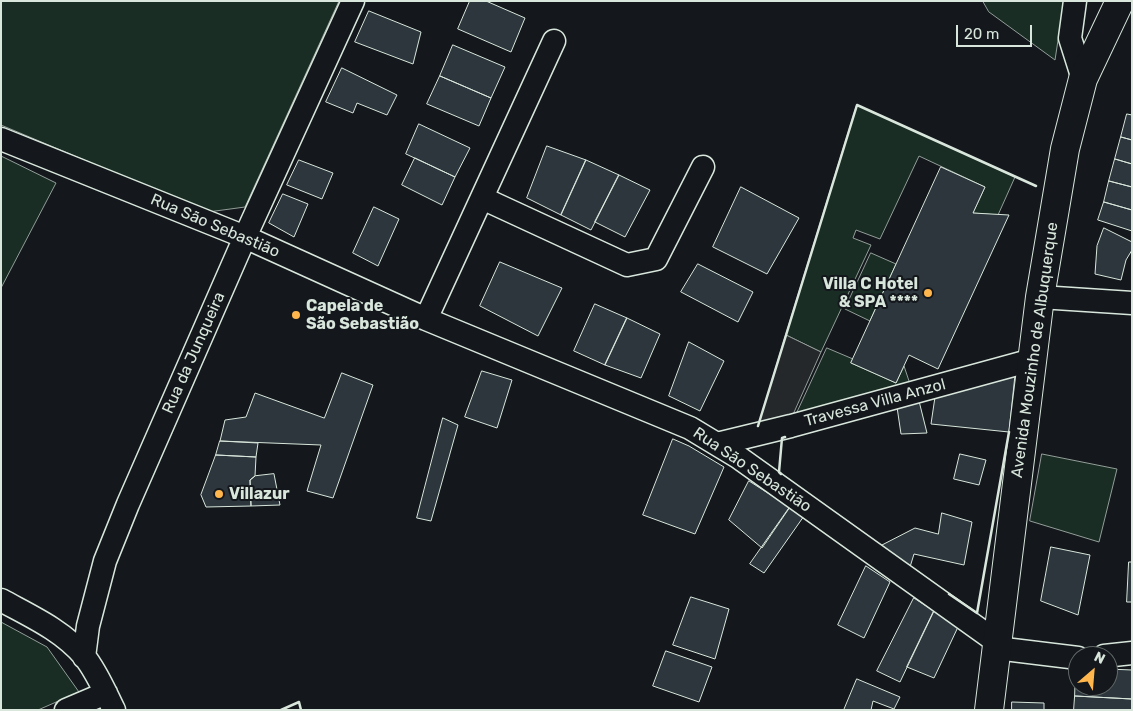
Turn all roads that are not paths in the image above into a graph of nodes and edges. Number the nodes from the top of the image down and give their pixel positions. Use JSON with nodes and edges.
{"nodes":[{"id":1,"x":353,"y":1,"type":"edge"},
{"id":2,"x":1075,"y":1,"type":"edge"},
{"id":3,"x":1120,"y":1,"type":"edge"},
{"id":4,"x":554,"y":41,"type":"dead end"},
{"id":5,"x":1083,"y":79,"type":"junction"},
{"id":6,"x":1,"y":139,"type":"edge"},
{"id":7,"x":703,"y":167,"type":"dead end"},
{"id":8,"x":482,"y":198,"type":"junction"},
{"id":9,"x":245,"y":237,"type":"junction"},
{"id":10,"x":1040,"y":297,"type":"junction"},
{"id":11,"x":1132,"y":303,"type":"edge"},
{"id":12,"x":426,"y":320,"type":"junction"},
{"id":13,"x":1032,"y":360,"type":"junction"},
{"id":14,"x":717,"y":444,"type":"junction"},
{"id":15,"x":1,"y":600,"type":"edge"},
{"id":16,"x":997,"y":645,"type":"junction"},
{"id":17,"x":1132,"y":653,"type":"edge"},
{"id":18,"x":1118,"y":654,"type":"edge"},
{"id":19,"x":1068,"y":656,"type":"edge"},
{"id":20,"x":84,"y":657,"type":"junction"},
{"id":21,"x":110,"y":701,"type":"edge"},
{"id":22,"x":66,"y":710,"type":"edge"},
{"id":23,"x":989,"y":710,"type":"edge"}],
"edges":[{"from":1,"to":9,"type":"street","name":"Rua da Junqueira"},
{"from":2,"to":5,"type":"street"},
{"from":3,"to":5,"type":"main road","name":"Avenida Mouzinho de Albuquerque"},
{"from":4,"to":8,"type":"street"},
{"from":5,"to":10,"type":"main road","name":"Avenida Mouzinho de Albuquerque"},
{"from":6,"to":9,"type":"street","name":"Rua São Sebastião"},
{"from":7,"to":8,"type":"street"},
{"from":8,"to":12,"type":"street"},
{"from":9,"to":12,"type":"street","name":"Rua São Sebastião"},
{"from":9,"to":20,"type":"street","name":"Rua da Junqueira"},
{"from":10,"to":11,"type":"street"},
{"from":10,"to":13,"type":"main road","name":"Avenida Mouzinho de Albuquerque"},
{"from":12,"to":14,"type":"street","name":"Rua São Sebastião"},
{"from":13,"to":14,"type":"street","name":"Travessa Villa Anzol"},
{"from":13,"to":16,"type":"main road","name":"Avenida Mouzinho de Albuquerque"},
{"from":14,"to":16,"type":"street","name":"Rua São Sebastião"},
{"from":15,"to":20,"type":"street"},
{"from":16,"to":19,"type":"street"},
{"from":16,"to":23,"type":"main road","name":"Avenida Mouzinho de Albuquerque"},
{"from":17,"to":18,"type":"street"},
{"from":20,"to":21,"type":"street"},
{"from":21,"to":22,"type":"street"}]}
